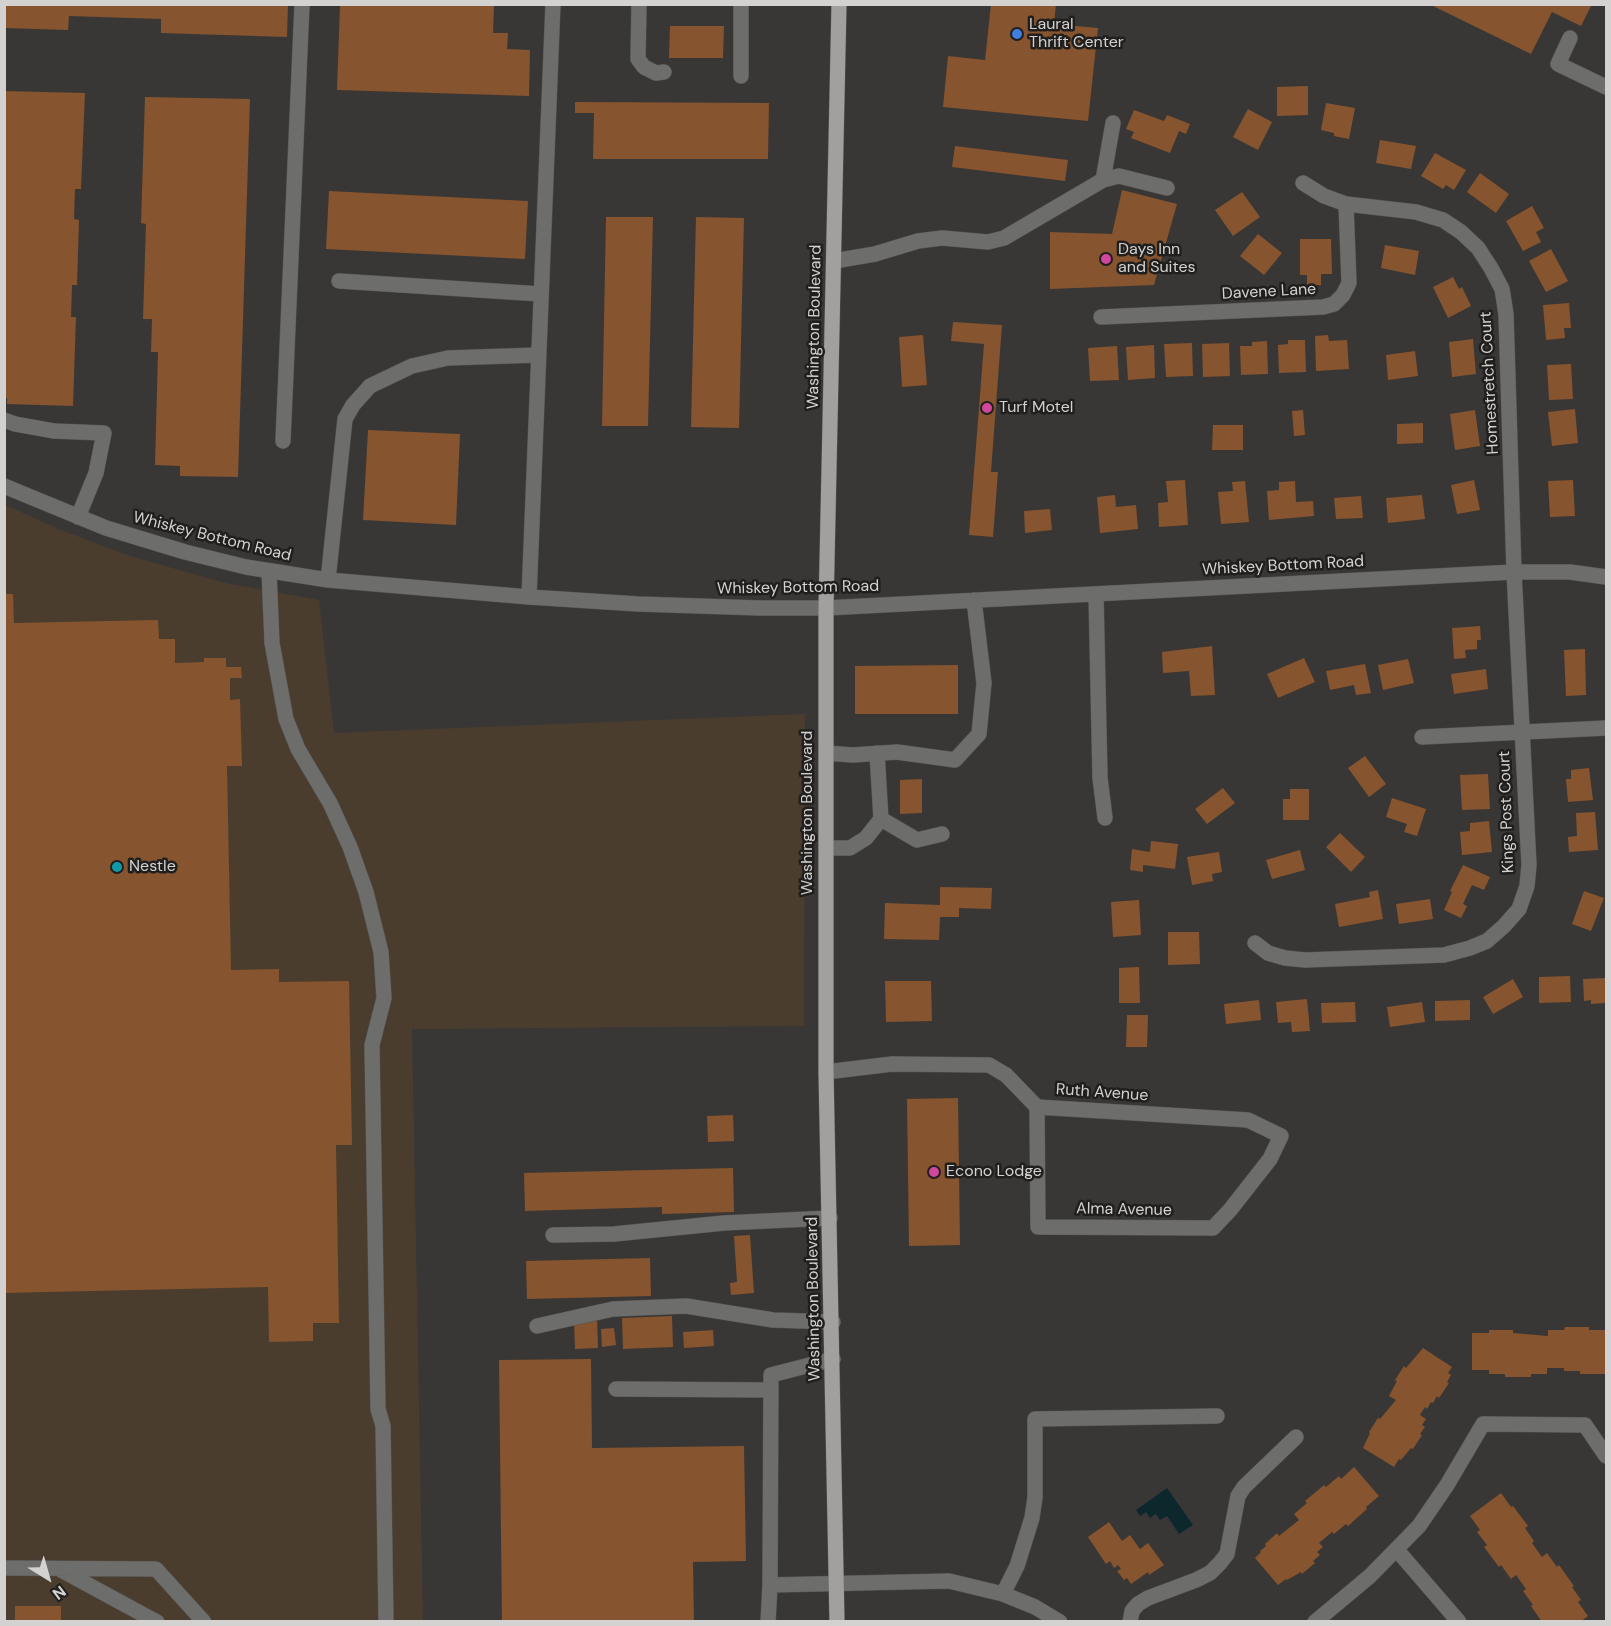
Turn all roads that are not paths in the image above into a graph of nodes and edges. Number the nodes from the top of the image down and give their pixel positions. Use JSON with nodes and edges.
{"nodes":[{"id":1,"x":302,"y":4,"type":"edge"},
{"id":2,"x":553,"y":4,"type":"edge"},
{"id":3,"x":639,"y":4,"type":"edge"},
{"id":4,"x":741,"y":4,"type":"edge"},
{"id":5,"x":839,"y":4,"type":"edge"},
{"id":6,"x":1570,"y":38,"type":"dead end"},
{"id":7,"x":664,"y":72,"type":"dead end"},
{"id":8,"x":741,"y":76,"type":"dead end"},
{"id":9,"x":1606,"y":87,"type":"edge"},
{"id":10,"x":1113,"y":123,"type":"dead end"},
{"id":11,"x":1103,"y":180,"type":"junction"},
{"id":12,"x":1304,"y":183,"type":"dead end"},
{"id":13,"x":1167,"y":188,"type":"dead end"},
{"id":14,"x":1346,"y":204,"type":"junction"},
{"id":15,"x":834,"y":261,"type":"junction"},
{"id":16,"x":339,"y":281,"type":"dead end"},
{"id":17,"x":541,"y":294,"type":"junction"},
{"id":18,"x":1101,"y":318,"type":"dead end"},
{"id":19,"x":538,"y":355,"type":"junction"},
{"id":20,"x":4,"y":420,"type":"edge"},
{"id":21,"x":283,"y":441,"type":"dead end"},
{"id":22,"x":4,"y":486,"type":"edge"},
{"id":23,"x":78,"y":517,"type":"junction"},
{"id":24,"x":269,"y":571,"type":"junction"},
{"id":25,"x":1514,"y":572,"type":"junction"},
{"id":26,"x":1606,"y":577,"type":"edge"},
{"id":27,"x":328,"y":580,"type":"junction"},
{"id":28,"x":1096,"y":594,"type":"junction"},
{"id":29,"x":529,"y":597,"type":"junction"},
{"id":30,"x":974,"y":600,"type":"junction"},
{"id":31,"x":826,"y":608,"type":"junction"},
{"id":32,"x":1606,"y":728,"type":"edge"},
{"id":33,"x":1522,"y":733,"type":"junction"},
{"id":34,"x":1422,"y":737,"type":"dead end"},
{"id":35,"x":826,"y":753,"type":"junction"},
{"id":36,"x":878,"y":753,"type":"junction"},
{"id":37,"x":1105,"y":818,"type":"dead end"},
{"id":38,"x":881,"y":819,"type":"junction"},
{"id":39,"x":942,"y":834,"type":"dead end"},
{"id":40,"x":826,"y":848,"type":"junction"},
{"id":41,"x":1255,"y":943,"type":"dead end"},
{"id":42,"x":826,"y":1072,"type":"junction"},
{"id":43,"x":1037,"y":1107,"type":"junction"},
{"id":44,"x":1281,"y":1136,"type":"joint"},
{"id":45,"x":830,"y":1218,"type":"junction"},
{"id":46,"x":553,"y":1235,"type":"dead end"},
{"id":47,"x":833,"y":1322,"type":"junction"},
{"id":48,"x":537,"y":1326,"type":"dead end"},
{"id":49,"x":833,"y":1359,"type":"junction"},
{"id":50,"x":616,"y":1389,"type":"dead end"},
{"id":51,"x":770,"y":1390,"type":"junction"},
{"id":52,"x":1217,"y":1416,"type":"dead end"},
{"id":53,"x":1296,"y":1437,"type":"dead end"},
{"id":54,"x":1606,"y":1456,"type":"edge"},
{"id":55,"x":1397,"y":1550,"type":"junction"},
{"id":56,"x":4,"y":1568,"type":"edge"},
{"id":57,"x":58,"y":1568,"type":"junction"},
{"id":58,"x":837,"y":1582,"type":"junction"},
{"id":59,"x":770,"y":1585,"type":"junction"},
{"id":60,"x":1003,"y":1594,"type":"junction"},
{"id":61,"x":157,"y":1622,"type":"edge"},
{"id":62,"x":204,"y":1622,"type":"edge"},
{"id":63,"x":386,"y":1622,"type":"edge"},
{"id":64,"x":768,"y":1622,"type":"edge"},
{"id":65,"x":837,"y":1622,"type":"edge"},
{"id":66,"x":1060,"y":1622,"type":"edge"},
{"id":67,"x":1130,"y":1622,"type":"edge"},
{"id":68,"x":1315,"y":1622,"type":"edge"},
{"id":69,"x":1459,"y":1622,"type":"edge"}],
"edges":[{"from":1,"to":21,"type":"street"},
{"from":2,"to":17,"type":"street"},
{"from":3,"to":7,"type":"street"},
{"from":4,"to":8,"type":"street"},
{"from":5,"to":15,"type":"main road","name":"Washington Boulevard"},
{"from":6,"to":9,"type":"street"},
{"from":10,"to":11,"type":"street"},
{"from":11,"to":13,"type":"street"},
{"from":11,"to":15,"type":"street"},
{"from":12,"to":14,"type":"street","name":"Homestretch Court"},
{"from":14,"to":18,"type":"street","name":"Davene Lane"},
{"from":14,"to":25,"type":"street","name":"Homestretch Court"},
{"from":15,"to":31,"type":"main road","name":"Washington Boulevard"},
{"from":16,"to":17,"type":"street"},
{"from":17,"to":19,"type":"street"},
{"from":19,"to":27,"type":"street"},
{"from":19,"to":29,"type":"street"},
{"from":20,"to":23,"type":"street"},
{"from":22,"to":23,"type":"street","name":"Whiskey Bottom Road"},
{"from":23,"to":24,"type":"street","name":"Whiskey Bottom Road"},
{"from":24,"to":27,"type":"street","name":"Whiskey Bottom Road"},
{"from":24,"to":63,"type":"street"},
{"from":25,"to":26,"type":"street","name":"Whiskey Bottom Road"},
{"from":25,"to":28,"type":"street","name":"Whiskey Bottom Road"},
{"from":25,"to":33,"type":"street","name":"Kings Post Court"},
{"from":27,"to":29,"type":"street","name":"Whiskey Bottom Road"},
{"from":28,"to":30,"type":"street","name":"Whiskey Bottom Road"},
{"from":28,"to":37,"type":"street"},
{"from":29,"to":31,"type":"street","name":"Whiskey Bottom Road"},
{"from":30,"to":31,"type":"street","name":"Whiskey Bottom Road"},
{"from":30,"to":36,"type":"street"},
{"from":31,"to":35,"type":"main road","name":"Washington Boulevard"},
{"from":32,"to":33,"type":"street"},
{"from":33,"to":34,"type":"street"},
{"from":33,"to":41,"type":"street","name":"Kings Post Court"},
{"from":35,"to":36,"type":"street"},
{"from":35,"to":40,"type":"main road","name":"Washington Boulevard"},
{"from":36,"to":38,"type":"street"},
{"from":38,"to":39,"type":"street"},
{"from":38,"to":40,"type":"street"},
{"from":40,"to":42,"type":"main road","name":"Washington Boulevard"},
{"from":42,"to":43,"type":"street","name":"Ruth Avenue"},
{"from":42,"to":45,"type":"main road","name":"Washington Boulevard"},
{"from":43,"to":44,"type":"street","name":"Ruth Avenue"},
{"from":43,"to":44,"type":"street","name":"Alma Avenue"},
{"from":45,"to":46,"type":"street"},
{"from":45,"to":47,"type":"main road","name":"Washington Boulevard"},
{"from":47,"to":48,"type":"street"},
{"from":47,"to":49,"type":"main road","name":"Washington Boulevard"},
{"from":49,"to":51,"type":"street"},
{"from":49,"to":58,"type":"main road","name":"Washington Boulevard"},
{"from":50,"to":51,"type":"street"},
{"from":51,"to":59,"type":"street"},
{"from":52,"to":60,"type":"street"},
{"from":53,"to":67,"type":"street"},
{"from":54,"to":55,"type":"street"},
{"from":55,"to":68,"type":"street"},
{"from":55,"to":69,"type":"street"},
{"from":56,"to":57,"type":"street"},
{"from":57,"to":61,"type":"street"},
{"from":57,"to":62,"type":"street"},
{"from":58,"to":59,"type":"street"},
{"from":58,"to":60,"type":"street"},
{"from":58,"to":65,"type":"main road","name":"Washington Boulevard"},
{"from":59,"to":64,"type":"street"},
{"from":60,"to":66,"type":"street"}]}
